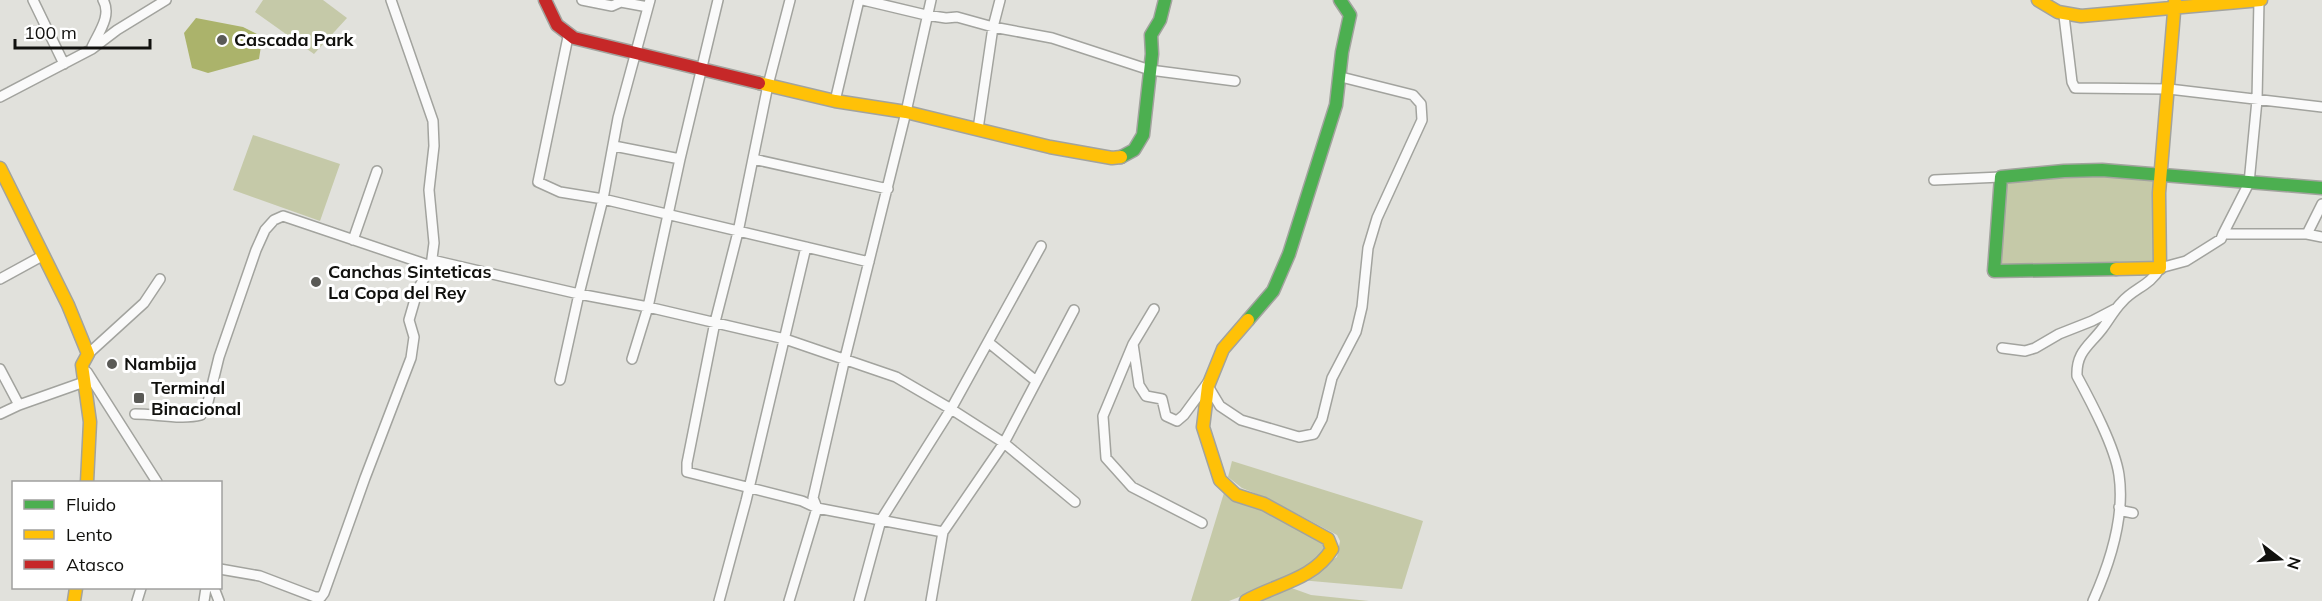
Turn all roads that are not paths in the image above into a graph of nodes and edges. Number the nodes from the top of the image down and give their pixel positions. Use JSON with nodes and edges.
{"nodes":[{"id":1,"x":33,"y":0,"type":"edge"},
{"id":2,"x":166,"y":0,"type":"edge"},
{"id":3,"x":391,"y":0,"type":"edge"},
{"id":4,"x":545,"y":0,"type":"edge"},
{"id":5,"x":582,"y":0,"type":"edge"},
{"id":6,"x":718,"y":0,"type":"edge"},
{"id":7,"x":790,"y":0,"type":"edge"},
{"id":8,"x":861,"y":0,"type":"edge"},
{"id":9,"x":931,"y":0,"type":"edge"},
{"id":10,"x":1000,"y":0,"type":"edge"},
{"id":11,"x":1165,"y":0,"type":"edge"},
{"id":12,"x":1340,"y":0,"type":"edge"},
{"id":13,"x":2038,"y":0,"type":"edge"},
{"id":14,"x":2260,"y":0,"type":"edge"},
{"id":15,"x":105,"y":1,"type":"edge"},
{"id":16,"x":2175,"y":3,"type":"edge"},
{"id":17,"x":649,"y":4,"type":"edge"},
{"id":18,"x":926,"y":15,"type":"junction"},
{"id":19,"x":2064,"y":16,"type":"junction"},
{"id":20,"x":993,"y":27,"type":"junction"},
{"id":21,"x":568,"y":37,"type":"junction"},
{"id":22,"x":92,"y":49,"type":"junction"},
{"id":23,"x":635,"y":56,"type":"junction"},
{"id":24,"x":64,"y":64,"type":"junction"},
{"id":25,"x":703,"y":69,"type":"junction"},
{"id":26,"x":1150,"y":70,"type":"junction"},
{"id":27,"x":1341,"y":77,"type":"junction"},
{"id":28,"x":1235,"y":81,"type":"dead end"},
{"id":29,"x":768,"y":85,"type":"junction"},
{"id":30,"x":2169,"y":89,"type":"junction"},
{"id":31,"x":0,"y":97,"type":"edge"},
{"id":32,"x":2257,"y":100,"type":"junction"},
{"id":33,"x":835,"y":101,"type":"junction"},
{"id":34,"x":2322,"y":107,"type":"edge"},
{"id":35,"x":906,"y":112,"type":"junction"},
{"id":36,"x":978,"y":129,"type":"junction"},
{"id":37,"x":614,"y":146,"type":"junction"},
{"id":38,"x":680,"y":159,"type":"junction"},
{"id":39,"x":753,"y":159,"type":"junction"},
{"id":40,"x":0,"y":168,"type":"edge"},
{"id":41,"x":377,"y":171,"type":"dead end"},
{"id":42,"x":2162,"y":173,"type":"junction"},
{"id":43,"x":2001,"y":177,"type":"junction"},
{"id":44,"x":1934,"y":180,"type":"dead end"},
{"id":45,"x":2249,"y":183,"type":"junction"},
{"id":46,"x":2322,"y":188,"type":"edge"},
{"id":47,"x":888,"y":189,"type":"junction"},
{"id":48,"x":603,"y":199,"type":"junction"},
{"id":49,"x":2322,"y":204,"type":"edge"},
{"id":50,"x":668,"y":216,"type":"junction"},
{"id":51,"x":738,"y":232,"type":"junction"},
{"id":52,"x":2223,"y":234,"type":"junction"},
{"id":53,"x":2307,"y":234,"type":"junction"},
{"id":54,"x":2322,"y":237,"type":"edge"},
{"id":55,"x":353,"y":240,"type":"junction"},
{"id":56,"x":1041,"y":246,"type":"dead end"},
{"id":57,"x":806,"y":248,"type":"junction"},
{"id":58,"x":42,"y":256,"type":"junction"},
{"id":59,"x":869,"y":262,"type":"junction"},
{"id":60,"x":431,"y":263,"type":"junction"},
{"id":61,"x":2160,"y":268,"type":"junction"},
{"id":62,"x":0,"y":279,"type":"edge"},
{"id":63,"x":160,"y":279,"type":"dead end"},
{"id":64,"x":579,"y":294,"type":"junction"},
{"id":65,"x":648,"y":307,"type":"junction"},
{"id":66,"x":2117,"y":308,"type":"junction"},
{"id":67,"x":1154,"y":309,"type":"dead end"},
{"id":68,"x":1074,"y":310,"type":"dead end"},
{"id":69,"x":715,"y":322,"type":"junction"},
{"id":70,"x":785,"y":339,"type":"junction"},
{"id":71,"x":988,"y":342,"type":"junction"},
{"id":72,"x":1133,"y":344,"type":"junction"},
{"id":73,"x":2002,"y":348,"type":"dead end"},
{"id":74,"x":845,"y":358,"type":"junction"},
{"id":75,"x":85,"y":359,"type":"junction"},
{"id":76,"x":632,"y":359,"type":"dead end"},
{"id":77,"x":0,"y":369,"type":"edge"},
{"id":78,"x":560,"y":380,"type":"dead end"},
{"id":79,"x":1036,"y":381,"type":"junction"},
{"id":80,"x":84,"y":382,"type":"junction"},
{"id":81,"x":1209,"y":383,"type":"junction"},
{"id":82,"x":19,"y":405,"type":"junction"},
{"id":83,"x":951,"y":409,"type":"junction"},
{"id":84,"x":0,"y":414,"type":"edge"},
{"id":85,"x":135,"y":414,"type":"dead end"},
{"id":86,"x":1004,"y":443,"type":"junction"},
{"id":87,"x":87,"y":481,"type":"edge"},
{"id":88,"x":157,"y":481,"type":"edge"},
{"id":89,"x":749,"y":489,"type":"junction"},
{"id":90,"x":1075,"y":502,"type":"dead end"},
{"id":91,"x":2119,"y":507,"type":"junction"},
{"id":92,"x":817,"y":508,"type":"junction"},
{"id":93,"x":2133,"y":513,"type":"dead end"},
{"id":94,"x":881,"y":520,"type":"junction"},
{"id":95,"x":1202,"y":523,"type":"dead end"},
{"id":96,"x":942,"y":532,"type":"junction"},
{"id":97,"x":222,"y":569,"type":"edge"},
{"id":98,"x":718,"y":601,"type":"edge"},
{"id":99,"x":789,"y":601,"type":"edge"},
{"id":100,"x":859,"y":601,"type":"edge"},
{"id":101,"x":931,"y":601,"type":"edge"},
{"id":102,"x":1244,"y":601,"type":"edge"},
{"id":103,"x":2093,"y":601,"type":"edge"}],
"edges":[{"from":1,"to":24,"type":"street"},
{"from":2,"to":22,"type":"street"},
{"from":3,"to":60,"type":"street"},
{"from":4,"to":21,"type":"main road"},
{"from":5,"to":17,"type":"street"},
{"from":6,"to":25,"type":"street"},
{"from":7,"to":29,"type":"street"},
{"from":8,"to":18,"type":"street"},
{"from":8,"to":33,"type":"street"},
{"from":9,"to":18,"type":"street"},
{"from":10,"to":20,"type":"street"},
{"from":11,"to":26,"type":"main road"},
{"from":12,"to":27,"type":"main road"},
{"from":13,"to":19,"type":"main road"},
{"from":14,"to":16,"type":"main road"},
{"from":14,"to":32,"type":"street"},
{"from":15,"to":22,"type":"street"},
{"from":16,"to":19,"type":"main road"},
{"from":16,"to":30,"type":"main road"},
{"from":17,"to":23,"type":"street"},
{"from":18,"to":20,"type":"street"},
{"from":18,"to":35,"type":"street"},
{"from":19,"to":30,"type":"street"},
{"from":20,"to":26,"type":"street"},
{"from":20,"to":36,"type":"street"},
{"from":21,"to":23,"type":"main road"},
{"from":21,"to":48,"type":"street"},
{"from":22,"to":24,"type":"street"},
{"from":23,"to":25,"type":"main road"},
{"from":23,"to":37,"type":"street"},
{"from":24,"to":31,"type":"street"},
{"from":25,"to":29,"type":"main road"},
{"from":25,"to":38,"type":"street"},
{"from":26,"to":28,"type":"street"},
{"from":26,"to":36,"type":"main road"},
{"from":27,"to":81,"type":"main road"},
{"from":27,"to":81,"type":"street"},
{"from":29,"to":33,"type":"main road"},
{"from":29,"to":39,"type":"street"},
{"from":30,"to":32,"type":"street"},
{"from":30,"to":42,"type":"main road"},
{"from":32,"to":34,"type":"street"},
{"from":32,"to":45,"type":"street"},
{"from":33,"to":35,"type":"main road"},
{"from":35,"to":36,"type":"main road"},
{"from":35,"to":47,"type":"street"},
{"from":37,"to":38,"type":"street"},
{"from":37,"to":48,"type":"street"},
{"from":38,"to":50,"type":"street"},
{"from":39,"to":47,"type":"street"},
{"from":39,"to":51,"type":"street"},
{"from":40,"to":58,"type":"main road"},
{"from":41,"to":55,"type":"street"},
{"from":42,"to":43,"type":"main road"},
{"from":42,"to":45,"type":"main road"},
{"from":42,"to":61,"type":"main road"},
{"from":43,"to":44,"type":"street"},
{"from":43,"to":61,"type":"main road"},
{"from":45,"to":46,"type":"main road"},
{"from":45,"to":52,"type":"street"},
{"from":47,"to":59,"type":"street"},
{"from":48,"to":50,"type":"street"},
{"from":48,"to":64,"type":"street"},
{"from":49,"to":53,"type":"street"},
{"from":50,"to":51,"type":"street"},
{"from":50,"to":65,"type":"street"},
{"from":51,"to":57,"type":"street"},
{"from":51,"to":69,"type":"street"},
{"from":52,"to":53,"type":"street"},
{"from":52,"to":61,"type":"street"},
{"from":53,"to":54,"type":"street"},
{"from":55,"to":60,"type":"street"},
{"from":55,"to":85,"type":"street"},
{"from":56,"to":71,"type":"street"},
{"from":57,"to":59,"type":"street"},
{"from":57,"to":70,"type":"street"},
{"from":58,"to":62,"type":"street"},
{"from":58,"to":75,"type":"main road"},
{"from":59,"to":74,"type":"street"},
{"from":60,"to":64,"type":"street"},
{"from":60,"to":97,"type":"street"},
{"from":61,"to":66,"type":"street"},
{"from":63,"to":75,"type":"street"},
{"from":64,"to":65,"type":"street"},
{"from":64,"to":78,"type":"street"},
{"from":65,"to":69,"type":"street"},
{"from":65,"to":76,"type":"street"},
{"from":66,"to":73,"type":"street"},
{"from":66,"to":91,"type":"street"},
{"from":67,"to":72,"type":"street"},
{"from":68,"to":79,"type":"street"},
{"from":69,"to":70,"type":"street"},
{"from":69,"to":89,"type":"street"},
{"from":70,"to":74,"type":"street"},
{"from":70,"to":89,"type":"street"},
{"from":71,"to":79,"type":"street"},
{"from":71,"to":83,"type":"street"},
{"from":72,"to":81,"type":"street"},
{"from":72,"to":95,"type":"street"},
{"from":74,"to":83,"type":"street"},
{"from":74,"to":92,"type":"street"},
{"from":75,"to":80,"type":"main road"},
{"from":75,"to":88,"type":"street"},
{"from":77,"to":82,"type":"street"},
{"from":79,"to":86,"type":"street"},
{"from":80,"to":82,"type":"street"},
{"from":80,"to":87,"type":"main road"},
{"from":81,"to":102,"type":"main road"},
{"from":82,"to":84,"type":"street"},
{"from":83,"to":86,"type":"street"},
{"from":83,"to":94,"type":"street"},
{"from":86,"to":90,"type":"street"},
{"from":86,"to":96,"type":"street"},
{"from":89,"to":92,"type":"street"},
{"from":89,"to":98,"type":"street"},
{"from":91,"to":93,"type":"street"},
{"from":91,"to":103,"type":"street"},
{"from":92,"to":94,"type":"street"},
{"from":92,"to":99,"type":"street"},
{"from":94,"to":96,"type":"street"},
{"from":94,"to":100,"type":"street"},
{"from":96,"to":101,"type":"street"}]}
